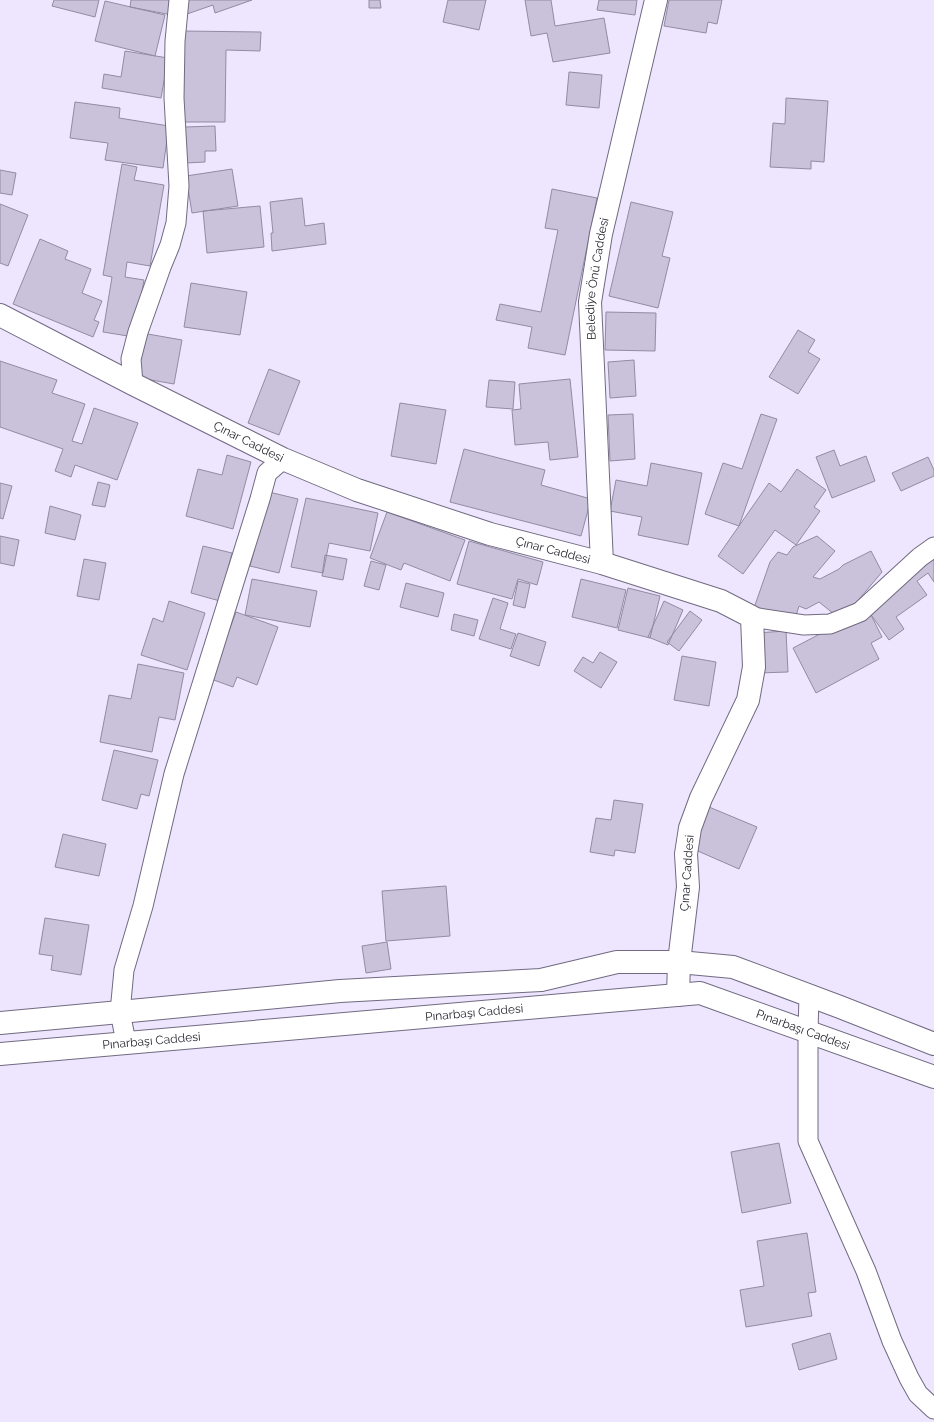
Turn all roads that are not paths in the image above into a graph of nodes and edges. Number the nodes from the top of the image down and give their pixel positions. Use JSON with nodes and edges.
{"nodes":[{"id":1,"x":179,"y":0,"type":"edge"},
{"id":2,"x":656,"y":0,"type":"edge"},
{"id":3,"x":0,"y":315,"type":"edge"},
{"id":4,"x":133,"y":384,"type":"junction"},
{"id":5,"x":283,"y":459,"type":"junction"},
{"id":6,"x":934,"y":547,"type":"edge"},
{"id":7,"x":602,"y":563,"type":"junction"},
{"id":8,"x":752,"y":617,"type":"junction"},
{"id":9,"x":679,"y":962,"type":"junction"},
{"id":10,"x":678,"y":995,"type":"junction"},
{"id":11,"x":810,"y":995,"type":"junction"},
{"id":12,"x":120,"y":1012,"type":"junction"},
{"id":13,"x":0,"y":1023,"type":"edge"},
{"id":14,"x":808,"y":1032,"type":"junction"},
{"id":15,"x":126,"y":1042,"type":"junction"},
{"id":16,"x":934,"y":1044,"type":"edge"},
{"id":17,"x":0,"y":1054,"type":"edge"},
{"id":18,"x":934,"y":1077,"type":"edge"},
{"id":19,"x":934,"y":1409,"type":"edge"}],
"edges":[{"from":1,"to":4,"type":"street"},
{"from":2,"to":7,"type":"street","name":"Belediye Önü Caddesi"},
{"from":3,"to":4,"type":"street","name":"Çınar Caddesi"},
{"from":4,"to":5,"type":"street","name":"Çınar Caddesi"},
{"from":5,"to":7,"type":"street","name":"Çınar Caddesi"},
{"from":5,"to":12,"type":"street"},
{"from":6,"to":8,"type":"street"},
{"from":7,"to":8,"type":"street","name":"Çınar Caddesi"},
{"from":8,"to":9,"type":"street","name":"Çınar Caddesi"},
{"from":9,"to":10,"type":"street","name":"Çınar Caddesi"},
{"from":9,"to":11,"type":"street"},
{"from":9,"to":12,"type":"street"},
{"from":10,"to":14,"type":"street","name":"Pınarbaşı Caddesi"},
{"from":10,"to":15,"type":"street","name":"Pınarbaşı Caddesi"},
{"from":11,"to":14,"type":"street"},
{"from":11,"to":16,"type":"street"},
{"from":12,"to":13,"type":"street"},
{"from":12,"to":15,"type":"street"},
{"from":14,"to":18,"type":"street","name":"Pınarbaşı Caddesi"},
{"from":14,"to":19,"type":"street"},
{"from":15,"to":17,"type":"street","name":"Pınarbaşı Caddesi"}]}
